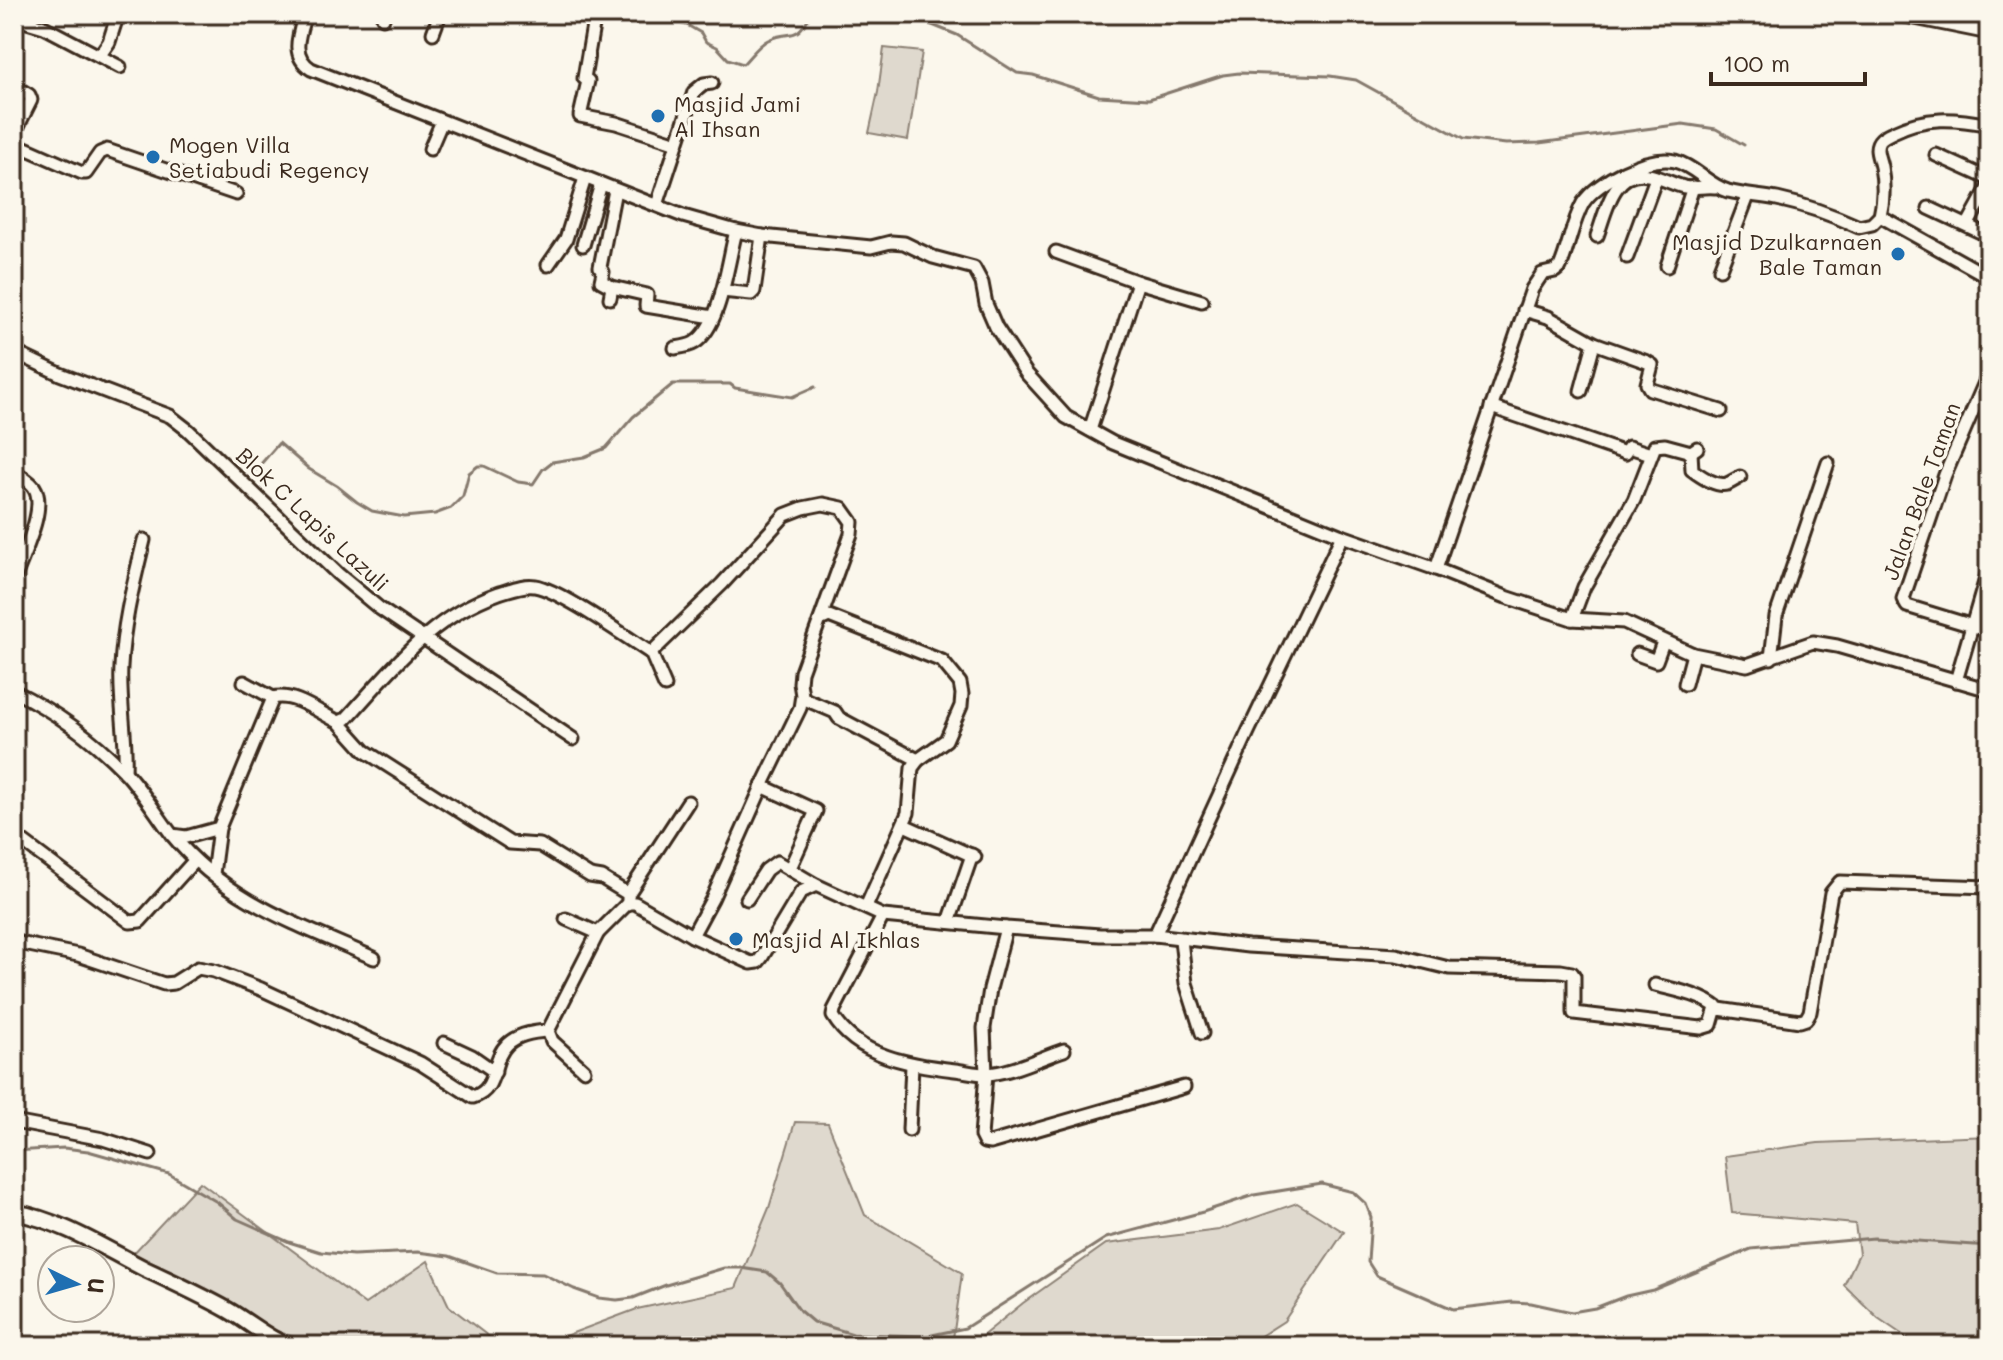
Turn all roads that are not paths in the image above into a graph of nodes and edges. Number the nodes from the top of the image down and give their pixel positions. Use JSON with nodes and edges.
{"nodes":[{"id":1,"x":118,"y":14,"type":"edge"},
{"id":2,"x":305,"y":14,"type":"edge"},
{"id":3,"x":440,"y":14,"type":"edge"},
{"id":4,"x":595,"y":14,"type":"edge"},
{"id":5,"x":1895,"y":14,"type":"edge"},
{"id":6,"x":14,"y":18,"type":"edge"},
{"id":7,"x":433,"y":33,"type":"dead end"},
{"id":8,"x":1989,"y":33,"type":"edge"},
{"id":9,"x":100,"y":55,"type":"junction"},
{"id":10,"x":120,"y":67,"type":"dead end"},
{"id":11,"x":712,"y":83,"type":"dead end"},
{"id":12,"x":14,"y":86,"type":"edge"},
{"id":13,"x":442,"y":121,"type":"junction"},
{"id":14,"x":1989,"y":125,"type":"edge"},
{"id":15,"x":14,"y":134,"type":"edge"},
{"id":16,"x":14,"y":143,"type":"edge"},
{"id":17,"x":677,"y":143,"type":"junction"},
{"id":18,"x":430,"y":149,"type":"dead end"},
{"id":19,"x":1936,"y":155,"type":"dead end"},
{"id":20,"x":585,"y":178,"type":"junction"},
{"id":21,"x":1656,"y":178,"type":"junction"},
{"id":22,"x":1989,"y":179,"type":"edge"},
{"id":23,"x":601,"y":184,"type":"junction"},
{"id":24,"x":1989,"y":186,"type":"edge"},
{"id":25,"x":1693,"y":187,"type":"junction"},
{"id":26,"x":1715,"y":187,"type":"junction"},
{"id":27,"x":615,"y":190,"type":"junction"},
{"id":28,"x":236,"y":194,"type":"dead end"},
{"id":29,"x":1748,"y":196,"type":"junction"},
{"id":30,"x":657,"y":205,"type":"junction"},
{"id":31,"x":1929,"y":208,"type":"dead end"},
{"id":32,"x":1880,"y":216,"type":"junction"},
{"id":33,"x":1968,"y":224,"type":"junction"},
{"id":34,"x":736,"y":231,"type":"junction"},
{"id":35,"x":762,"y":236,"type":"junction"},
{"id":36,"x":1597,"y":236,"type":"dead end"},
{"id":37,"x":1989,"y":236,"type":"edge"},
{"id":38,"x":583,"y":245,"type":"dead end"},
{"id":39,"x":1056,"y":252,"type":"dead end"},
{"id":40,"x":1627,"y":257,"type":"dead end"},
{"id":41,"x":548,"y":265,"type":"dead end"},
{"id":42,"x":1667,"y":266,"type":"dead end"},
{"id":43,"x":1720,"y":269,"type":"dead end"},
{"id":44,"x":1989,"y":277,"type":"edge"},
{"id":45,"x":1138,"y":282,"type":"junction"},
{"id":46,"x":722,"y":291,"type":"junction"},
{"id":47,"x":1202,"y":301,"type":"dead end"},
{"id":48,"x":1524,"y":310,"type":"junction"},
{"id":49,"x":713,"y":317,"type":"junction"},
{"id":50,"x":1594,"y":343,"type":"junction"},
{"id":51,"x":675,"y":348,"type":"dead end"},
{"id":52,"x":14,"y":352,"type":"edge"},
{"id":53,"x":1989,"y":373,"type":"edge"},
{"id":54,"x":1581,"y":391,"type":"dead end"},
{"id":55,"x":1491,"y":407,"type":"junction"},
{"id":56,"x":1721,"y":411,"type":"dead end"},
{"id":57,"x":1090,"y":430,"type":"junction"},
{"id":58,"x":1651,"y":454,"type":"junction"},
{"id":59,"x":1828,"y":463,"type":"dead end"},
{"id":60,"x":14,"y":471,"type":"edge"},
{"id":61,"x":1740,"y":477,"type":"dead end"},
{"id":62,"x":1342,"y":536,"type":"junction"},
{"id":63,"x":144,"y":540,"type":"dead end"},
{"id":64,"x":16,"y":563,"type":"edge"},
{"id":65,"x":1989,"y":568,"type":"edge"},
{"id":66,"x":1436,"y":569,"type":"junction"},
{"id":67,"x":14,"y":580,"type":"edge"},
{"id":68,"x":1572,"y":619,"type":"junction"},
{"id":69,"x":820,"y":620,"type":"junction"},
{"id":70,"x":1971,"y":625,"type":"junction"},
{"id":71,"x":1989,"y":631,"type":"edge"},
{"id":72,"x":422,"y":636,"type":"junction"},
{"id":73,"x":1663,"y":642,"type":"junction"},
{"id":74,"x":651,"y":653,"type":"junction"},
{"id":75,"x":1637,"y":654,"type":"dead end"},
{"id":76,"x":1693,"y":654,"type":"junction"},
{"id":77,"x":1771,"y":658,"type":"junction"},
{"id":78,"x":1956,"y":681,"type":"junction"},
{"id":79,"x":244,"y":682,"type":"dead end"},
{"id":80,"x":1685,"y":684,"type":"dead end"},
{"id":81,"x":665,"y":686,"type":"dead end"},
{"id":82,"x":1989,"y":690,"type":"edge"},
{"id":83,"x":14,"y":691,"type":"edge"},
{"id":84,"x":273,"y":698,"type":"junction"},
{"id":85,"x":802,"y":698,"type":"junction"},
{"id":86,"x":339,"y":722,"type":"junction"},
{"id":87,"x":573,"y":739,"type":"dead end"},
{"id":88,"x":918,"y":760,"type":"junction"},
{"id":89,"x":125,"y":772,"type":"junction"},
{"id":90,"x":762,"y":786,"type":"junction"},
{"id":91,"x":688,"y":802,"type":"dead end"},
{"id":92,"x":904,"y":825,"type":"junction"},
{"id":93,"x":219,"y":828,"type":"junction"},
{"id":94,"x":14,"y":835,"type":"edge"},
{"id":95,"x":172,"y":835,"type":"junction"},
{"id":96,"x":194,"y":861,"type":"junction"},
{"id":97,"x":790,"y":868,"type":"junction"},
{"id":98,"x":213,"y":874,"type":"junction"},
{"id":99,"x":816,"y":885,"type":"junction"},
{"id":100,"x":1989,"y":887,"type":"edge"},
{"id":101,"x":628,"y":898,"type":"junction"},
{"id":102,"x":747,"y":899,"type":"dead end"},
{"id":103,"x":866,"y":907,"type":"junction"},
{"id":104,"x":883,"y":916,"type":"junction"},
{"id":105,"x":566,"y":919,"type":"dead end"},
{"id":106,"x":949,"y":922,"type":"junction"},
{"id":107,"x":1006,"y":928,"type":"junction"},
{"id":108,"x":598,"y":933,"type":"junction"},
{"id":109,"x":1155,"y":935,"type":"junction"},
{"id":110,"x":692,"y":936,"type":"junction"},
{"id":111,"x":1181,"y":940,"type":"junction"},
{"id":112,"x":14,"y":942,"type":"edge"},
{"id":113,"x":374,"y":958,"type":"dead end"},
{"id":114,"x":1655,"y":985,"type":"dead end"},
{"id":115,"x":1719,"y":1009,"type":"junction"},
{"id":116,"x":548,"y":1031,"type":"junction"},
{"id":117,"x":1202,"y":1033,"type":"dead end"},
{"id":118,"x":444,"y":1043,"type":"dead end"},
{"id":119,"x":1064,"y":1050,"type":"dead end"},
{"id":120,"x":912,"y":1065,"type":"junction"},
{"id":121,"x":584,"y":1070,"type":"dead end"},
{"id":122,"x":495,"y":1072,"type":"junction"},
{"id":123,"x":986,"y":1074,"type":"junction"},
{"id":124,"x":1184,"y":1087,"type":"dead end"},
{"id":125,"x":14,"y":1122,"type":"edge"},
{"id":126,"x":909,"y":1130,"type":"dead end"},
{"id":127,"x":150,"y":1154,"type":"dead end"},
{"id":128,"x":14,"y":1212,"type":"edge"},
{"id":129,"x":287,"y":1346,"type":"edge"}],
"edges":[{"from":1,"to":9,"type":"street"},
{"from":2,"to":13,"type":"street"},
{"from":3,"to":7,"type":"street"},
{"from":4,"to":17,"type":"street"},
{"from":5,"to":8,"type":"street"},
{"from":6,"to":9,"type":"street"},
{"from":9,"to":10,"type":"street"},
{"from":11,"to":17,"type":"street"},
{"from":12,"to":15,"type":"street"},
{"from":13,"to":18,"type":"street"},
{"from":13,"to":20,"type":"street"},
{"from":14,"to":32,"type":"street"},
{"from":16,"to":28,"type":"street"},
{"from":17,"to":30,"type":"street"},
{"from":19,"to":22,"type":"street"},
{"from":20,"to":23,"type":"street"},
{"from":20,"to":41,"type":"street"},
{"from":21,"to":25,"type":"street"},
{"from":21,"to":36,"type":"street"},
{"from":21,"to":40,"type":"street"},
{"from":23,"to":27,"type":"street"},
{"from":23,"to":38,"type":"street"},
{"from":24,"to":33,"type":"street"},
{"from":25,"to":26,"type":"street"},
{"from":25,"to":42,"type":"street"},
{"from":26,"to":29,"type":"street"},
{"from":26,"to":48,"type":"street"},
{"from":27,"to":30,"type":"street"},
{"from":27,"to":49,"type":"street"},
{"from":29,"to":32,"type":"street"},
{"from":29,"to":43,"type":"street"},
{"from":30,"to":34,"type":"street"},
{"from":31,"to":33,"type":"street"},
{"from":32,"to":44,"type":"street"},
{"from":33,"to":37,"type":"street"},
{"from":34,"to":35,"type":"street"},
{"from":34,"to":46,"type":"street"},
{"from":35,"to":46,"type":"street"},
{"from":35,"to":57,"type":"street"},
{"from":39,"to":45,"type":"street"},
{"from":45,"to":47,"type":"street"},
{"from":45,"to":57,"type":"street"},
{"from":46,"to":49,"type":"street"},
{"from":48,"to":50,"type":"street"},
{"from":48,"to":55,"type":"street"},
{"from":49,"to":51,"type":"street"},
{"from":50,"to":54,"type":"street"},
{"from":50,"to":56,"type":"street"},
{"from":52,"to":72,"type":"street","name":"Blok C Lapis Lazuli"},
{"from":53,"to":70,"type":"street","name":"Jalan Bale Taman"},
{"from":55,"to":58,"type":"street"},
{"from":55,"to":66,"type":"street"},
{"from":57,"to":62,"type":"street"},
{"from":58,"to":61,"type":"street"},
{"from":58,"to":68,"type":"street"},
{"from":59,"to":77,"type":"street"},
{"from":60,"to":64,"type":"street"},
{"from":62,"to":66,"type":"street"},
{"from":62,"to":109,"type":"street"},
{"from":63,"to":89,"type":"street"},
{"from":64,"to":67,"type":"street"},
{"from":65,"to":70,"type":"street"},
{"from":66,"to":68,"type":"street"},
{"from":68,"to":73,"type":"street"},
{"from":69,"to":74,"type":"street"},
{"from":69,"to":85,"type":"street"},
{"from":69,"to":88,"type":"street"},
{"from":70,"to":71,"type":"street","name":"Jalan Bale Taman"},
{"from":70,"to":78,"type":"street"},
{"from":72,"to":74,"type":"street"},
{"from":72,"to":86,"type":"street"},
{"from":72,"to":87,"type":"street","name":"Blok C Lapis Lazuli"},
{"from":73,"to":75,"type":"street"},
{"from":73,"to":76,"type":"street"},
{"from":74,"to":81,"type":"street"},
{"from":76,"to":77,"type":"street"},
{"from":76,"to":80,"type":"street"},
{"from":77,"to":78,"type":"street"},
{"from":78,"to":82,"type":"street"},
{"from":79,"to":84,"type":"street"},
{"from":83,"to":89,"type":"street"},
{"from":84,"to":86,"type":"street"},
{"from":84,"to":93,"type":"street"},
{"from":85,"to":88,"type":"street"},
{"from":85,"to":90,"type":"street"},
{"from":86,"to":101,"type":"street"},
{"from":88,"to":92,"type":"street"},
{"from":89,"to":95,"type":"street"},
{"from":90,"to":97,"type":"street"},
{"from":90,"to":110,"type":"street"},
{"from":91,"to":101,"type":"street"},
{"from":92,"to":103,"type":"street"},
{"from":92,"to":106,"type":"street"},
{"from":93,"to":95,"type":"street"},
{"from":93,"to":98,"type":"street"},
{"from":94,"to":96,"type":"street"},
{"from":95,"to":96,"type":"street"},
{"from":96,"to":98,"type":"street"},
{"from":97,"to":99,"type":"street"},
{"from":97,"to":102,"type":"street"},
{"from":98,"to":113,"type":"street"},
{"from":99,"to":103,"type":"street"},
{"from":99,"to":110,"type":"street"},
{"from":100,"to":115,"type":"street"},
{"from":101,"to":108,"type":"street"},
{"from":101,"to":110,"type":"street"},
{"from":103,"to":104,"type":"street"},
{"from":104,"to":106,"type":"street"},
{"from":104,"to":120,"type":"street"},
{"from":105,"to":108,"type":"street"},
{"from":106,"to":107,"type":"street"},
{"from":107,"to":109,"type":"street"},
{"from":107,"to":123,"type":"street"},
{"from":108,"to":116,"type":"street"},
{"from":109,"to":111,"type":"street"},
{"from":111,"to":115,"type":"street"},
{"from":111,"to":117,"type":"street"},
{"from":112,"to":122,"type":"street"},
{"from":114,"to":115,"type":"street"},
{"from":116,"to":121,"type":"street"},
{"from":116,"to":122,"type":"street"},
{"from":118,"to":122,"type":"street"},
{"from":119,"to":123,"type":"street"},
{"from":120,"to":123,"type":"street"},
{"from":120,"to":126,"type":"street"},
{"from":123,"to":124,"type":"street"},
{"from":125,"to":127,"type":"street"},
{"from":128,"to":129,"type":"main road"}]}
